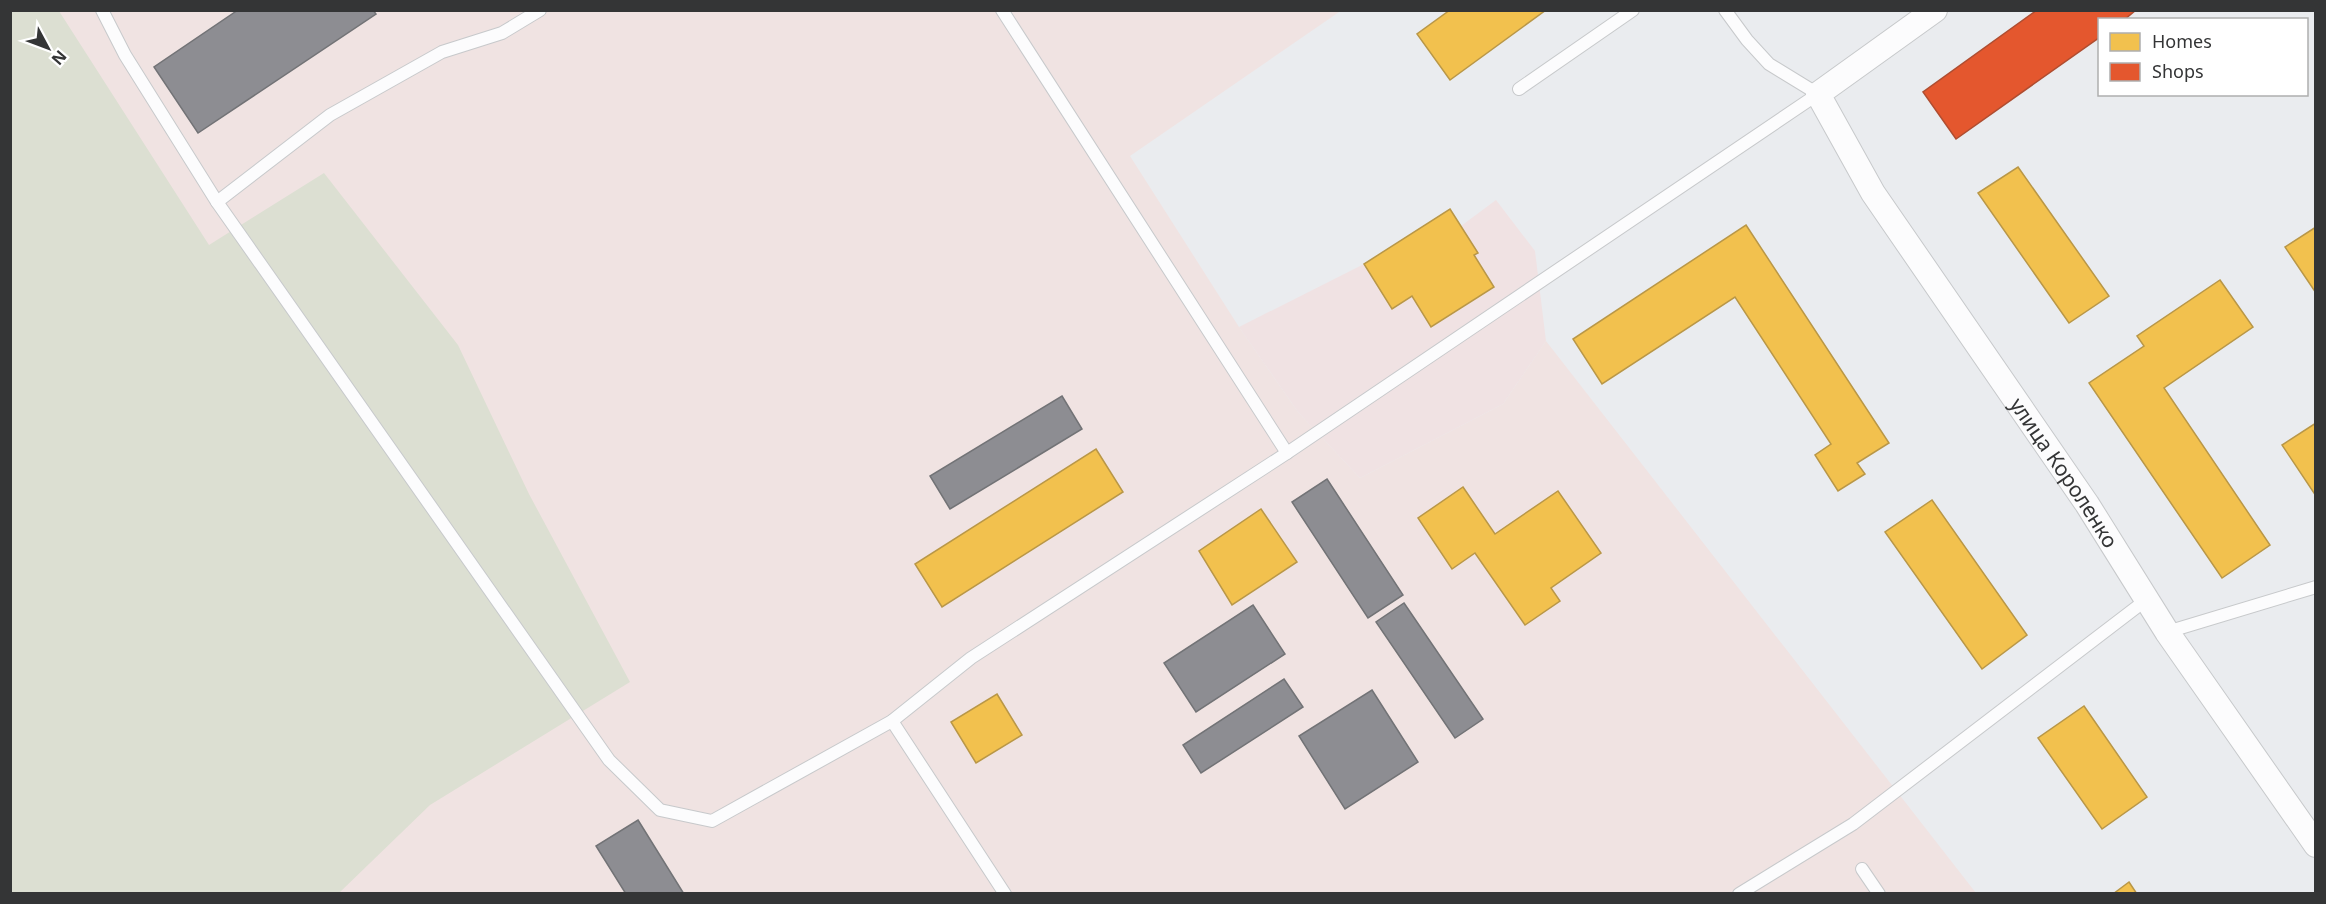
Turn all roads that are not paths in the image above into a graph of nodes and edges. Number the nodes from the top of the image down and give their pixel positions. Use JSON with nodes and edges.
{"nodes":[{"id":1,"x":102,"y":10,"type":"edge"},
{"id":2,"x":540,"y":10,"type":"edge"},
{"id":3,"x":1002,"y":10,"type":"edge"},
{"id":4,"x":1633,"y":10,"type":"edge"},
{"id":5,"x":1725,"y":10,"type":"edge"},
{"id":6,"x":1935,"y":10,"type":"edge"},
{"id":7,"x":1520,"y":89,"type":"dead end"},
{"id":8,"x":1818,"y":94,"type":"junction"},
{"id":9,"x":217,"y":202,"type":"junction"},
{"id":10,"x":1287,"y":453,"type":"junction"},
{"id":11,"x":2316,"y":587,"type":"edge"},
{"id":12,"x":2146,"y":600,"type":"junction"},
{"id":13,"x":2167,"y":632,"type":"junction"},
{"id":14,"x":892,"y":721,"type":"junction"},
{"id":15,"x":2316,"y":845,"type":"edge"},
{"id":16,"x":1862,"y":869,"type":"dead end"},
{"id":17,"x":1005,"y":894,"type":"edge"},
{"id":18,"x":1739,"y":894,"type":"edge"},
{"id":19,"x":1879,"y":894,"type":"edge"}],
"edges":[{"from":1,"to":9,"type":"lane"},
{"from":2,"to":9,"type":"lane"},
{"from":3,"to":10,"type":"lane"},
{"from":4,"to":7,"type":"lane"},
{"from":5,"to":8,"type":"lane"},
{"from":6,"to":8,"type":"street"},
{"from":8,"to":10,"type":"lane"},
{"from":8,"to":12,"type":"street","name":"улица Короленко"},
{"from":9,"to":14,"type":"lane"},
{"from":10,"to":14,"type":"lane"},
{"from":11,"to":13,"type":"lane"},
{"from":12,"to":13,"type":"street","name":"улица Короленко"},
{"from":12,"to":18,"type":"lane"},
{"from":13,"to":15,"type":"street","name":"улица Короленко"},
{"from":14,"to":17,"type":"lane"},
{"from":16,"to":19,"type":"lane"}]}
